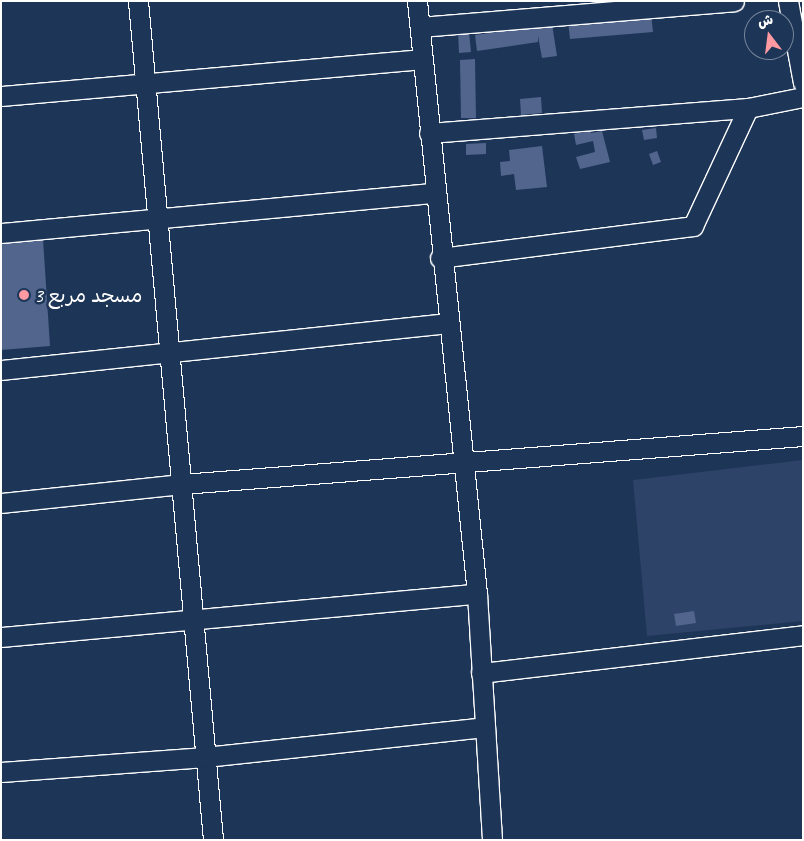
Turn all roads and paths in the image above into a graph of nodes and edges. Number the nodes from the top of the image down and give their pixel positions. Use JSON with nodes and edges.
{"nodes":[{"id":1,"x":138,"y":1,"type":"edge"},
{"id":2,"x":417,"y":1,"type":"edge"},
{"id":3,"x":734,"y":1,"type":"edge"},
{"id":4,"x":788,"y":1,"type":"edge"},
{"id":5,"x":420,"y":26,"type":"junction"},
{"id":6,"x":798,"y":42,"type":"edge"},
{"id":7,"x":422,"y":59,"type":"junction"},
{"id":8,"x":144,"y":82,"type":"junction"},
{"id":9,"x":803,"y":83,"type":"edge"},
{"id":10,"x":1,"y":96,"type":"edge"},
{"id":11,"x":803,"y":97,"type":"edge"},
{"id":12,"x":748,"y":108,"type":"junction"},
{"id":13,"x":429,"y":133,"type":"junction"},
{"id":14,"x":433,"y":193,"type":"junction"},
{"id":15,"x":156,"y":220,"type":"junction"},
{"id":16,"x":1,"y":233,"type":"edge"},
{"id":17,"x":440,"y":258,"type":"junction"},
{"id":18,"x":449,"y":324,"type":"junction"},
{"id":19,"x":170,"y":352,"type":"junction"},
{"id":20,"x":1,"y":370,"type":"edge"},
{"id":21,"x":803,"y":436,"type":"edge"},
{"id":22,"x":463,"y":465,"type":"junction"},
{"id":23,"x":182,"y":484,"type":"junction"},
{"id":24,"x":1,"y":504,"type":"edge"},
{"id":25,"x":477,"y":594,"type":"junction"},
{"id":26,"x":195,"y":619,"type":"junction"},
{"id":27,"x":803,"y":635,"type":"edge"},
{"id":28,"x":1,"y":637,"type":"edge"},
{"id":29,"x":481,"y":673,"type":"junction"},
{"id":30,"x":484,"y":727,"type":"junction"},
{"id":31,"x":205,"y":757,"type":"junction"},
{"id":32,"x":1,"y":772,"type":"edge"},
{"id":33,"x":213,"y":840,"type":"edge"},
{"id":34,"x":492,"y":840,"type":"edge"}],
"edges":[{"from":1,"to":8,"type":"street"},
{"from":2,"to":5,"type":"street"},
{"from":3,"to":5,"type":"street"},
{"from":4,"to":6,"type":"street"},
{"from":5,"to":7,"type":"street"},
{"from":6,"to":9,"type":"street"},
{"from":7,"to":8,"type":"street"},
{"from":7,"to":13,"type":"street"},
{"from":8,"to":10,"type":"street"},
{"from":8,"to":15,"type":"street"},
{"from":11,"to":12,"type":"street"},
{"from":12,"to":13,"type":"street"},
{"from":12,"to":17,"type":"street"},
{"from":13,"to":14,"type":"street"},
{"from":14,"to":15,"type":"street"},
{"from":14,"to":17,"type":"street"},
{"from":15,"to":16,"type":"street"},
{"from":15,"to":19,"type":"street"},
{"from":17,"to":18,"type":"street"},
{"from":18,"to":19,"type":"street"},
{"from":18,"to":22,"type":"street"},
{"from":19,"to":20,"type":"street"},
{"from":19,"to":23,"type":"street"},
{"from":21,"to":22,"type":"street"},
{"from":22,"to":23,"type":"street"},
{"from":22,"to":25,"type":"street"},
{"from":23,"to":24,"type":"street"},
{"from":23,"to":26,"type":"street"},
{"from":25,"to":26,"type":"street"},
{"from":25,"to":29,"type":"street"},
{"from":26,"to":28,"type":"street"},
{"from":26,"to":31,"type":"street"},
{"from":27,"to":29,"type":"street"},
{"from":29,"to":30,"type":"street"},
{"from":30,"to":31,"type":"street"},
{"from":30,"to":34,"type":"street"},
{"from":31,"to":32,"type":"street"},
{"from":31,"to":33,"type":"street"}]}
